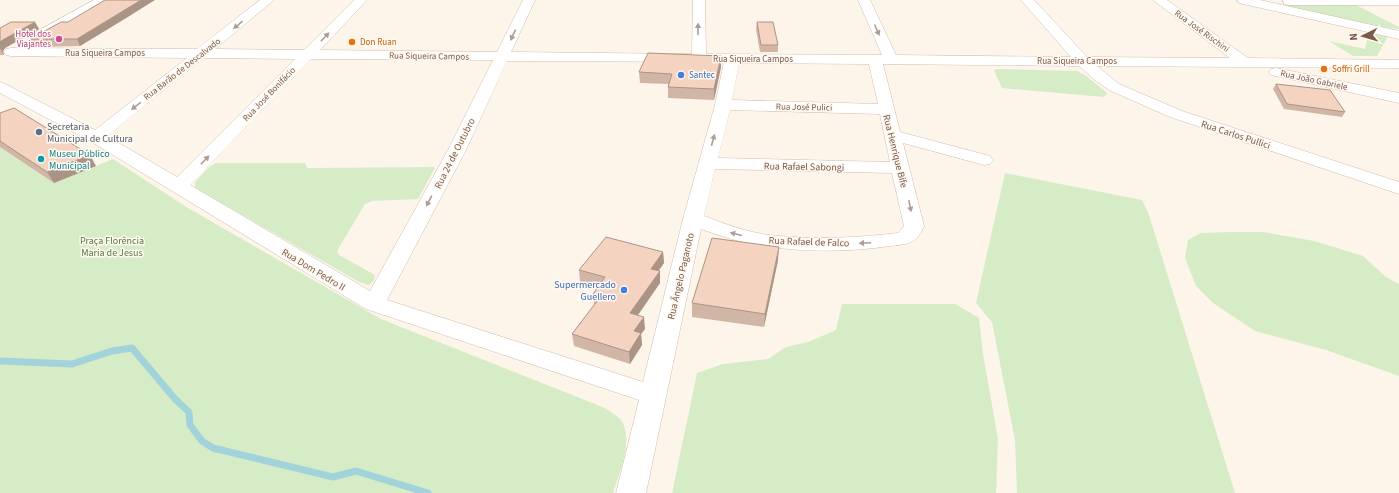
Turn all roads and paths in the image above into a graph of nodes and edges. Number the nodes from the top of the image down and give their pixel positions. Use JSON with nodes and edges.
{"nodes":[{"id":1,"x":103,"y":0,"type":"edge"},
{"id":2,"x":268,"y":0,"type":"edge"},
{"id":3,"x":360,"y":0,"type":"edge"},
{"id":4,"x":529,"y":0,"type":"edge"},
{"id":5,"x":698,"y":0,"type":"edge"},
{"id":6,"x":864,"y":0,"type":"edge"},
{"id":7,"x":1027,"y":0,"type":"edge"},
{"id":8,"x":1159,"y":0,"type":"edge"},
{"id":9,"x":1245,"y":0,"type":"edge"},
{"id":10,"x":1277,"y":0,"type":"edge"},
{"id":11,"x":1358,"y":1,"type":"edge"},
{"id":12,"x":1399,"y":1,"type":"edge"},
{"id":13,"x":1379,"y":12,"type":"dead end"},
{"id":14,"x":1399,"y":35,"type":"edge"},
{"id":15,"x":202,"y":53,"type":"junction"},
{"id":16,"x":6,"y":55,"type":"edge"},
{"id":17,"x":308,"y":55,"type":"junction"},
{"id":18,"x":502,"y":57,"type":"junction"},
{"id":19,"x":699,"y":59,"type":"junction"},
{"id":20,"x":732,"y":59,"type":"junction"},
{"id":21,"x":883,"y":59,"type":"junction"},
{"id":22,"x":1083,"y":61,"type":"junction"},
{"id":23,"x":1228,"y":62,"type":"junction"},
{"id":24,"x":1244,"y":62,"type":"junction"},
{"id":25,"x":1399,"y":64,"type":"edge"},
{"id":26,"x":0,"y":87,"type":"edge"},
{"id":27,"x":1399,"y":98,"type":"edge"},
{"id":28,"x":722,"y":105,"type":"junction"},
{"id":29,"x":886,"y":109,"type":"junction"},
{"id":30,"x":893,"y":134,"type":"junction"},
{"id":31,"x":96,"y":137,"type":"junction"},
{"id":32,"x":984,"y":160,"type":"dead end"},
{"id":33,"x":707,"y":163,"type":"junction"},
{"id":34,"x":901,"y":168,"type":"junction"},
{"id":35,"x":178,"y":187,"type":"junction"},
{"id":36,"x":1399,"y":188,"type":"edge"},
{"id":37,"x":693,"y":219,"type":"junction"},
{"id":38,"x":904,"y":238,"type":"joint"},
{"id":39,"x":374,"y":304,"type":"junction"},
{"id":40,"x":653,"y":395,"type":"junction"},
{"id":41,"x":631,"y":493,"type":"edge"}],
"edges":[{"from":1,"to":16,"type":"street"},
{"from":2,"to":15,"type":"street","name":"Rua Barão de Descalvado","one_way":true},
{"from":17,"to":3,"type":"street","name":"Rua José Bonifácio","one_way":true},
{"from":4,"to":18,"type":"street","name":"Rua 24 de Outubro","one_way":true},
{"from":19,"to":5,"type":"street","one_way":true},
{"from":6,"to":21,"type":"street","name":"Rua Henrique Bife","one_way":true},
{"from":7,"to":22,"type":"street","name":"Rua Carlos Pullici"},
{"from":8,"to":24,"type":"street","name":"Rua José Rischini"},
{"from":9,"to":10,"type":"street"},
{"from":9,"to":14,"type":"street"},
{"from":10,"to":11,"type":"street"},
{"from":11,"to":12,"type":"street"},
{"from":11,"to":13,"type":"street"},
{"from":15,"to":16,"type":"street","name":"Rua Siqueira Campos"},
{"from":15,"to":17,"type":"street","name":"Rua Siqueira Campos"},
{"from":15,"to":31,"type":"street","name":"Rua Barão de Descalvado","one_way":true},
{"from":17,"to":18,"type":"street","name":"Rua Siqueira Campos"},
{"from":35,"to":17,"type":"street","name":"Rua José Bonifácio","one_way":true},
{"from":18,"to":19,"type":"street","name":"Rua Siqueira Campos"},
{"from":18,"to":39,"type":"street","name":"Rua 24 de Outubro","one_way":true},
{"from":19,"to":20,"type":"street","name":"Rua Siqueira Campos"},
{"from":20,"to":21,"type":"street","name":"Rua Siqueira Campos"},
{"from":20,"to":28,"type":"street","name":"Rua Ângelo Paganoto"},
{"from":21,"to":22,"type":"street","name":"Rua Siqueira Campos"},
{"from":21,"to":29,"type":"street","name":"Rua Henrique Bife"},
{"from":22,"to":23,"type":"street","name":"Rua Siqueira Campos"},
{"from":22,"to":36,"type":"street","name":"Rua Carlos Pullici"},
{"from":23,"to":24,"type":"street","name":"Rua Siqueira Campos"},
{"from":23,"to":27,"type":"street","name":"Rua João Gabriele"},
{"from":24,"to":25,"type":"street","name":"Rua Siqueira Campos"},
{"from":26,"to":31,"type":"street","name":"Rua Dom Pedro II"},
{"from":28,"to":29,"type":"street","name":"Rua José Pulici"},
{"from":33,"to":28,"type":"street","name":"Rua Ângelo Paganoto","one_way":true},
{"from":29,"to":30,"type":"street","name":"Rua Henrique Bife"},
{"from":30,"to":32,"type":"street"},
{"from":30,"to":34,"type":"street","name":"Rua Henrique Bife"},
{"from":31,"to":35,"type":"street","name":"Rua Dom Pedro II"},
{"from":33,"to":34,"type":"street","name":"Rua Rafael Sabongi"},
{"from":33,"to":37,"type":"street","name":"Rua Ângelo Paganoto"},
{"from":34,"to":38,"type":"street","name":"Rua Henrique Bife","one_way":true},
{"from":35,"to":39,"type":"street","name":"Rua Dom Pedro II"},
{"from":38,"to":37,"type":"street","name":"Rua Rafael de Falco","one_way":true},
{"from":37,"to":40,"type":"street","name":"Rua Ângelo Paganoto"},
{"from":39,"to":40,"type":"street","name":"Rua Dom Pedro II"},
{"from":40,"to":41,"type":"street","name":"Rua Ângelo Paganoto"}]}
